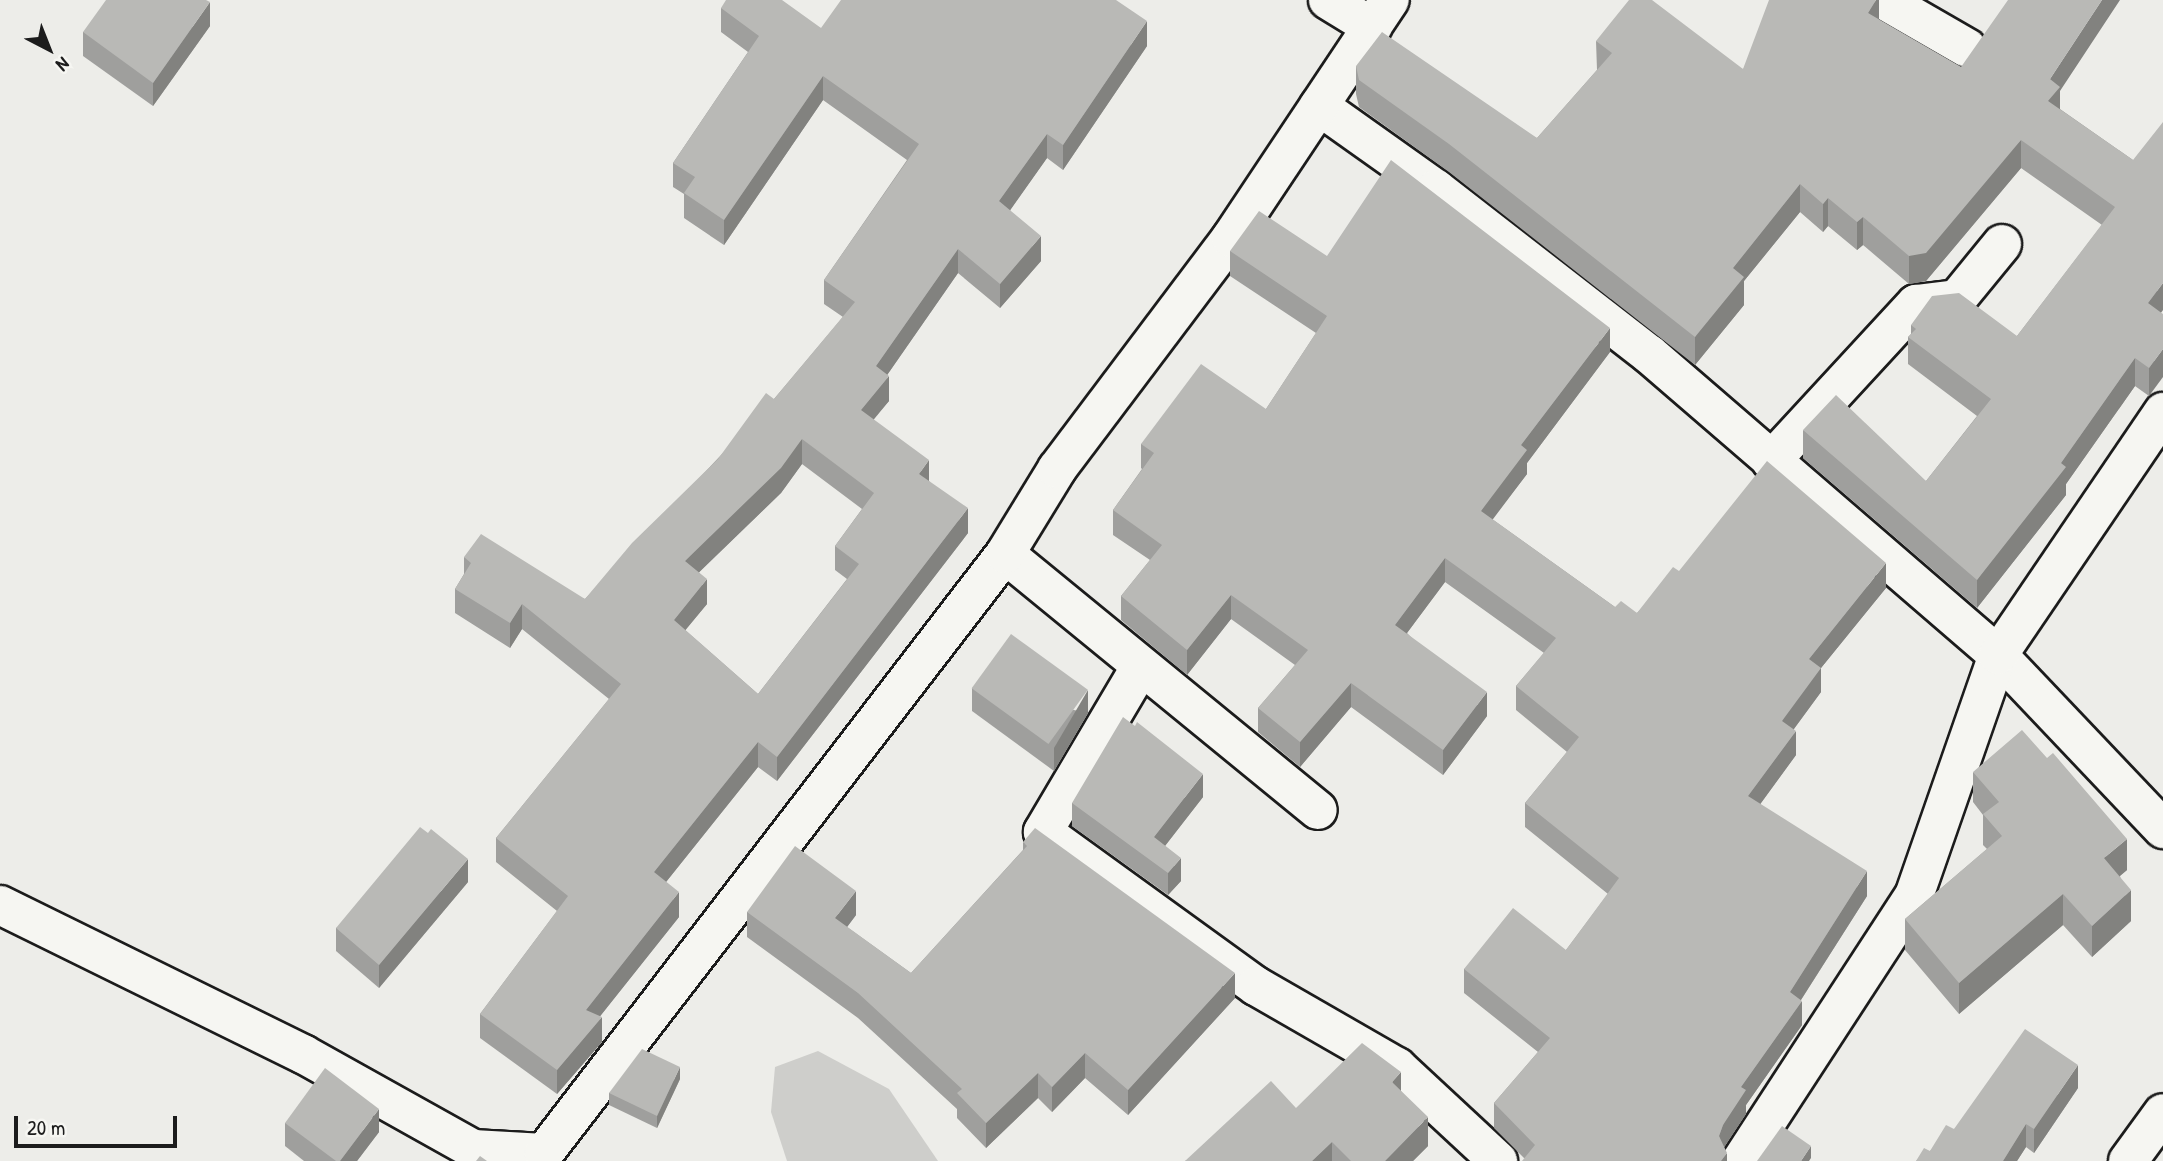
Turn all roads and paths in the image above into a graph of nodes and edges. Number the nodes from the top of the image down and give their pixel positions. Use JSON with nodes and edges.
{"nodes":[{"id":1,"x":1328,"y":0,"type":"edge"},
{"id":2,"x":1884,"y":0,"type":"edge"},
{"id":3,"x":1381,"y":13,"type":"edge"},
{"id":4,"x":1967,"y":48,"type":"dead end"},
{"id":5,"x":1319,"y":106,"type":"junction"},
{"id":6,"x":2002,"y":244,"type":"dead end"},
{"id":7,"x":2163,"y":412,"type":"edge"},
{"id":8,"x":1771,"y":461,"type":"junction"},
{"id":9,"x":1005,"y":554,"type":"junction"},
{"id":10,"x":1998,"y":655,"type":"junction"},
{"id":11,"x":1141,"y":666,"type":"junction"},
{"id":12,"x":1318,"y":810,"type":"dead end"},
{"id":13,"x":2163,"y":829,"type":"edge"},
{"id":14,"x":0,"y":905,"type":"edge"},
{"id":15,"x":2163,"y":1113,"type":"edge"},
{"id":16,"x":1498,"y":1161,"type":"edge"},
{"id":17,"x":1741,"y":1161,"type":"edge"},
{"id":18,"x":2127,"y":1161,"type":"edge"}],
"edges":[{"from":1,"to":3,"type":"street"},
{"from":2,"to":4,"type":"street"},
{"from":3,"to":5,"type":"street"},
{"from":5,"to":8,"type":"street"},
{"from":5,"to":9,"type":"street"},
{"from":6,"to":8,"type":"street"},
{"from":7,"to":10,"type":"street"},
{"from":8,"to":10,"type":"street"},
{"from":9,"to":11,"type":"street"},
{"from":9,"to":14,"type":"street"},
{"from":10,"to":13,"type":"street"},
{"from":10,"to":17,"type":"street"},
{"from":11,"to":12,"type":"street"},
{"from":11,"to":16,"type":"street"},
{"from":15,"to":18,"type":"street"}]}
